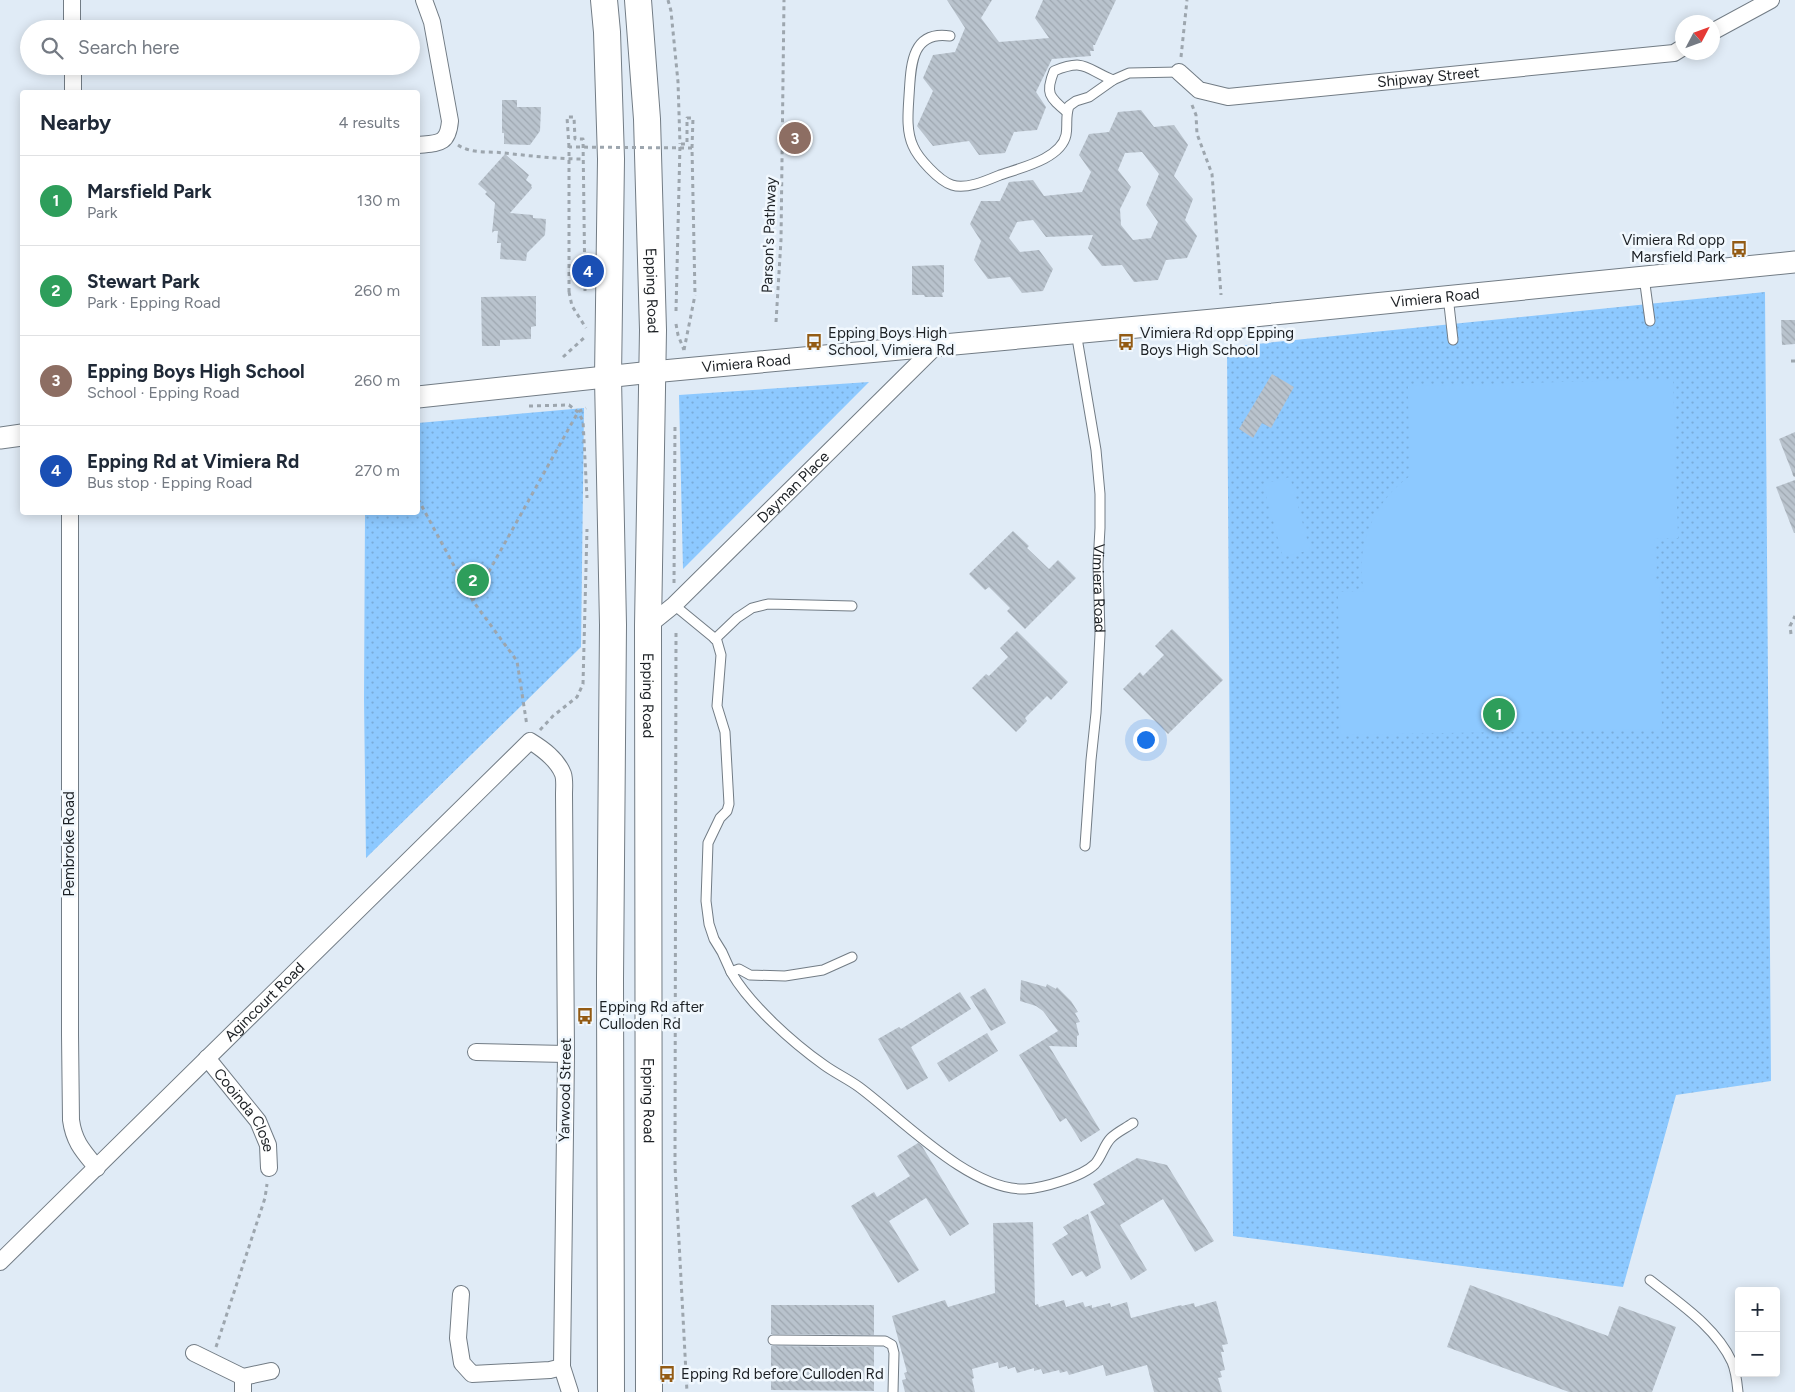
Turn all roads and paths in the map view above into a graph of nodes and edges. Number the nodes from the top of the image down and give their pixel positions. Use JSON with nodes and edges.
{"nodes":[{"id":1,"x":72,"y":0,"type":"edge"},
{"id":2,"x":424,"y":0,"type":"edge"},
{"id":3,"x":604,"y":0,"type":"edge"},
{"id":4,"x":638,"y":0,"type":"edge"},
{"id":5,"x":668,"y":0,"type":"edge"},
{"id":6,"x":784,"y":0,"type":"edge"},
{"id":7,"x":1187,"y":0,"type":"edge"},
{"id":8,"x":1771,"y":0,"type":"edge"},
{"id":9,"x":72,"y":20,"type":"edge"},
{"id":10,"x":1720,"y":28,"type":"edge"},
{"id":11,"x":950,"y":36,"type":"dead end"},
{"id":12,"x":1675,"y":52,"type":"edge"},
{"id":13,"x":1179,"y":72,"type":"junction"},
{"id":14,"x":73,"y":75,"type":"edge"},
{"id":15,"x":1113,"y":80,"type":"junction"},
{"id":16,"x":73,"y":90,"type":"edge"},
{"id":17,"x":1066,"y":112,"type":"junction"},
{"id":18,"x":446,"y":138,"type":"junction"},
{"id":19,"x":680,"y":144,"type":"junction"},
{"id":20,"x":420,"y":145,"type":"edge"},
{"id":21,"x":569,"y":148,"type":"junction"},
{"id":22,"x":692,"y":148,"type":"junction"},
{"id":23,"x":583,"y":159,"type":"junction"},
{"id":24,"x":1795,"y":262,"type":"edge"},
{"id":25,"x":1644,"y":276,"type":"junction"},
{"id":26,"x":1221,"y":295,"type":"dead end"},
{"id":27,"x":1448,"y":296,"type":"junction"},
{"id":28,"x":586,"y":298,"type":"dead end"},
{"id":29,"x":676,"y":313,"type":"dead end"},
{"id":30,"x":586,"y":318,"type":"dead end"},
{"id":31,"x":1650,"y":321,"type":"dead end"},
{"id":32,"x":676,"y":322,"type":"dead end"},
{"id":33,"x":776,"y":322,"type":"dead end"},
{"id":34,"x":1076,"y":332,"type":"junction"},
{"id":35,"x":585,"y":337,"type":"dead end"},
{"id":36,"x":1453,"y":340,"type":"dead end"},
{"id":37,"x":937,"y":345,"type":"junction"},
{"id":38,"x":563,"y":356,"type":"dead end"},
{"id":39,"x":652,"y":372,"type":"junction"},
{"id":40,"x":608,"y":378,"type":"junction"},
{"id":41,"x":420,"y":397,"type":"edge"},
{"id":42,"x":586,"y":408,"type":"dead end"},
{"id":43,"x":578,"y":412,"type":"junction"},
{"id":44,"x":675,"y":422,"type":"dead end"},
{"id":45,"x":20,"y":435,"type":"edge"},
{"id":46,"x":0,"y":438,"type":"edge"},
{"id":47,"x":420,"y":503,"type":"edge"},
{"id":48,"x":587,"y":507,"type":"dead end"},
{"id":49,"x":70,"y":515,"type":"edge"},
{"id":50,"x":588,"y":527,"type":"dead end"},
{"id":51,"x":473,"y":601,"type":"junction"},
{"id":52,"x":674,"y":605,"type":"junction"},
{"id":53,"x":852,"y":606,"type":"dead end"},
{"id":54,"x":1795,"y":616,"type":"edge"},
{"id":55,"x":648,"y":626,"type":"junction"},
{"id":56,"x":676,"y":634,"type":"dead end"},
{"id":57,"x":1791,"y":634,"type":"dead end"},
{"id":58,"x":715,"y":639,"type":"junction"},
{"id":59,"x":530,"y":741,"type":"junction"},
{"id":60,"x":1085,"y":846,"type":"dead end"},
{"id":61,"x":852,"y":957,"type":"dead end"},
{"id":62,"x":731,"y":972,"type":"junction"},
{"id":63,"x":476,"y":1052,"type":"dead end"},
{"id":64,"x":566,"y":1054,"type":"junction"},
{"id":65,"x":207,"y":1058,"type":"junction"},
{"id":66,"x":1133,"y":1123,"type":"dead end"},
{"id":67,"x":97,"y":1168,"type":"junction"},
{"id":68,"x":269,"y":1168,"type":"joint"},
{"id":69,"x":0,"y":1262,"type":"edge"},
{"id":70,"x":1650,"y":1280,"type":"dead end"},
{"id":71,"x":461,"y":1294,"type":"dead end"},
{"id":72,"x":773,"y":1340,"type":"dead end"},
{"id":73,"x":194,"y":1353,"type":"dead end"},
{"id":74,"x":212,"y":1362,"type":"junction"},
{"id":75,"x":562,"y":1367,"type":"junction"},
{"id":76,"x":271,"y":1370,"type":"dead end"},
{"id":77,"x":243,"y":1384,"type":"edge"},
{"id":78,"x":570,"y":1392,"type":"edge"},
{"id":79,"x":611,"y":1392,"type":"edge"},
{"id":80,"x":649,"y":1392,"type":"edge"},
{"id":81,"x":687,"y":1392,"type":"edge"},
{"id":82,"x":893,"y":1392,"type":"edge"},
{"id":83,"x":1738,"y":1392,"type":"edge"}],
"edges":[{"from":1,"to":9,"type":"street"},
{"from":2,"to":18,"type":"street"},
{"from":3,"to":40,"type":"main road"},
{"from":4,"to":39,"type":"main road","name":"Epping Road"},
{"from":5,"to":19,"type":"path"},
{"from":6,"to":33,"type":"path","name":"Parson's Pathway"},
{"from":7,"to":13,"type":"path"},
{"from":8,"to":10,"type":"street"},
{"from":11,"to":17,"type":"lane"},
{"from":12,"to":13,"type":"street","name":"Shipway Street"},
{"from":13,"to":15,"type":"lane"},
{"from":13,"to":26,"type":"path"},
{"from":14,"to":16,"type":"street"},
{"from":15,"to":17,"type":"lane"},
{"from":15,"to":17,"type":"lane"},
{"from":18,"to":20,"type":"street"},
{"from":18,"to":23,"type":"path"},
{"from":19,"to":22,"type":"path"},
{"from":19,"to":29,"type":"path"},
{"from":21,"to":22,"type":"path","bridge":true},
{"from":21,"to":23,"type":"path"},
{"from":21,"to":30,"type":"path","bridge":true},
{"from":22,"to":32,"type":"path","bridge":true},
{"from":23,"to":28,"type":"path"},
{"from":24,"to":25,"type":"street","name":"Vimiera Road"},
{"from":25,"to":27,"type":"street","name":"Vimiera Road"},
{"from":25,"to":31,"type":"lane"},
{"from":27,"to":34,"type":"street","name":"Vimiera Road"},
{"from":27,"to":36,"type":"lane"},
{"from":34,"to":37,"type":"street","name":"Vimiera Road"},
{"from":34,"to":60,"type":"lane","name":"Vimiera Road"},
{"from":35,"to":38,"type":"path"},
{"from":37,"to":39,"type":"street","name":"Vimiera Road"},
{"from":37,"to":52,"type":"street","name":"Dayman Place"},
{"from":39,"to":40,"type":"street","name":"Vimiera Road"},
{"from":39,"to":55,"type":"main road","name":"Epping Road"},
{"from":40,"to":41,"type":"street","name":"Vimiera Road"},
{"from":40,"to":79,"type":"main road"},
{"from":42,"to":43,"type":"path"},
{"from":43,"to":48,"type":"path"},
{"from":43,"to":51,"type":"path"},
{"from":44,"to":52,"type":"path"},
{"from":45,"to":46,"type":"street"},
{"from":47,"to":51,"type":"path"},
{"from":49,"to":67,"type":"street","name":"Pembroke Road"},
{"from":50,"to":59,"type":"path"},
{"from":51,"to":59,"type":"path"},
{"from":52,"to":55,"type":"street","name":"Dayman Place"},
{"from":52,"to":58,"type":"lane"},
{"from":53,"to":58,"type":"lane"},
{"from":54,"to":57,"type":"path"},
{"from":55,"to":80,"type":"main road","name":"Epping Road"},
{"from":56,"to":81,"type":"path","name":"Epping Road"},
{"from":58,"to":62,"type":"lane"},
{"from":59,"to":64,"type":"street","name":"Yarwood Street"},
{"from":59,"to":65,"type":"street","name":"Agincourt Road"},
{"from":61,"to":62,"type":"lane"},
{"from":62,"to":66,"type":"lane"},
{"from":63,"to":64,"type":"street"},
{"from":64,"to":75,"type":"street","name":"Yarwood Street"},
{"from":65,"to":67,"type":"street","name":"Agincourt Road"},
{"from":65,"to":68,"type":"street","name":"Cooinda Close"},
{"from":67,"to":69,"type":"street","name":"Agincourt Road"},
{"from":68,"to":74,"type":"path"},
{"from":70,"to":83,"type":"lane"},
{"from":71,"to":75,"type":"street"},
{"from":72,"to":82,"type":"lane"},
{"from":73,"to":74,"type":"street"},
{"from":74,"to":77,"type":"street"},
{"from":75,"to":78,"type":"street","name":"Yarwood Street"},
{"from":76,"to":77,"type":"street"}]}
